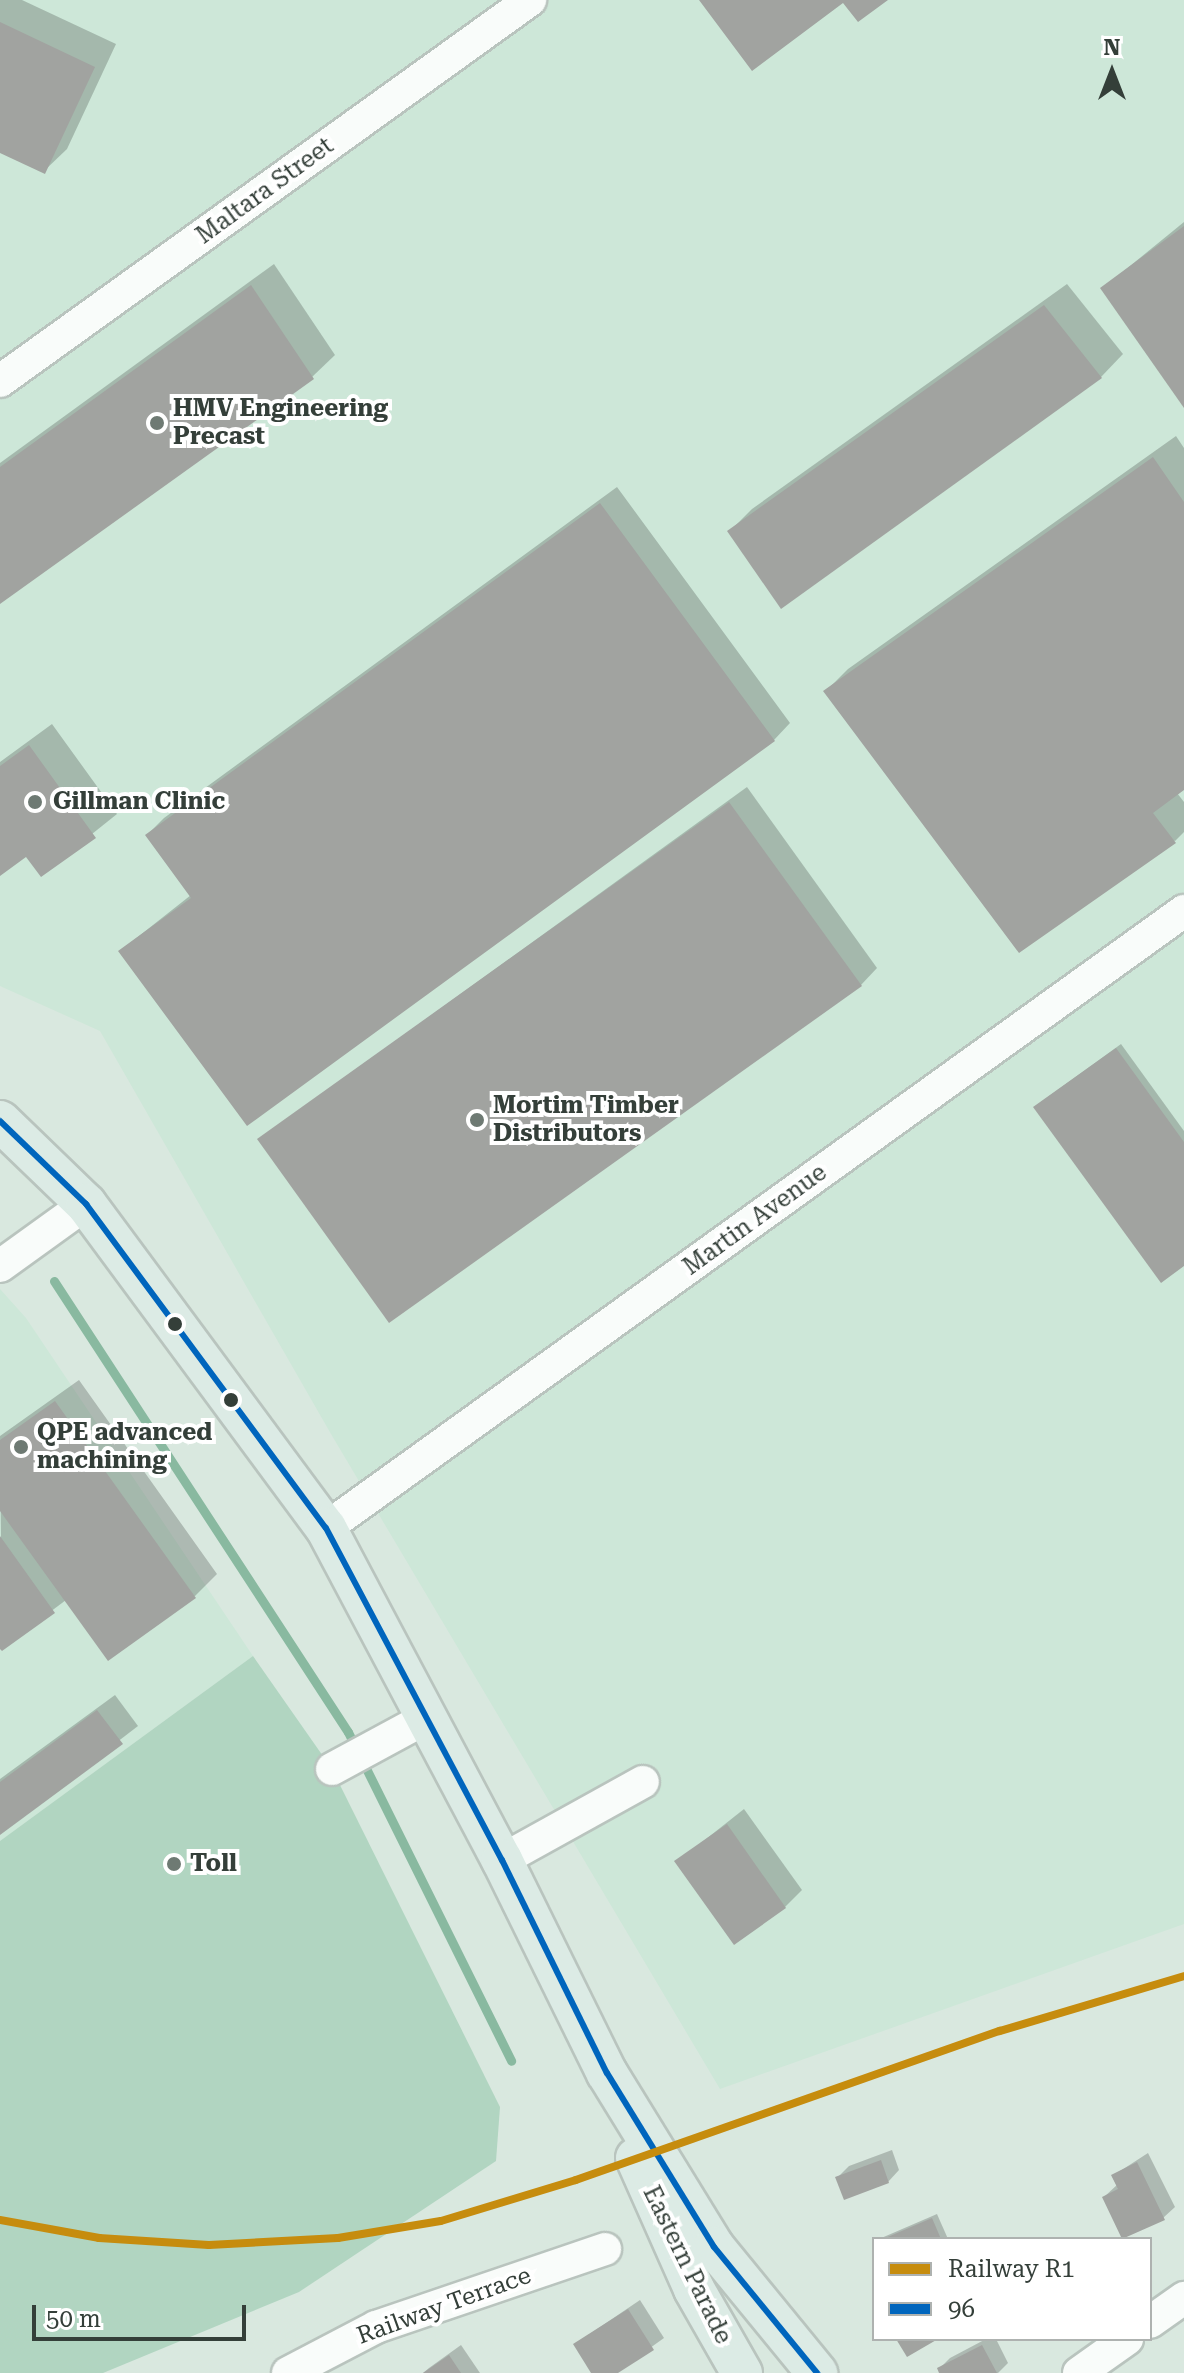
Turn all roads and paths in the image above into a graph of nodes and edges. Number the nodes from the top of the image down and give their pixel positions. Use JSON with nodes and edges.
{"nodes":[{"id":1,"x":530,"y":0,"type":"edge"},
{"id":2,"x":0,"y":381,"type":"edge"},
{"id":3,"x":1184,"y":911,"type":"edge"},
{"id":4,"x":0,"y":1121,"type":"edge"},
{"id":5,"x":86,"y":1204,"type":"junction"},
{"id":6,"x":0,"y":1266,"type":"edge"},
{"id":7,"x":326,"y":1528,"type":"junction"},
{"id":8,"x":428,"y":1717,"type":"junction"},
{"id":9,"x":332,"y":1769,"type":"dead end"},
{"id":10,"x":643,"y":1782,"type":"dead end"},
{"id":11,"x":502,"y":1860,"type":"junction"},
{"id":12,"x":603,"y":2065,"type":"junction"},
{"id":13,"x":605,"y":2249,"type":"dead end"},
{"id":14,"x":1184,"y":2298,"type":"edge"},
{"id":15,"x":1152,"y":2321,"type":"edge"},
{"id":16,"x":780,"y":2333,"type":"junction"},
{"id":17,"x":1124,"y":2341,"type":"edge"},
{"id":18,"x":288,"y":2373,"type":"edge"},
{"id":19,"x":742,"y":2373,"type":"edge"},
{"id":20,"x":764,"y":2373,"type":"edge"},
{"id":21,"x":817,"y":2373,"type":"edge"},
{"id":22,"x":1079,"y":2373,"type":"edge"}],
"edges":[{"from":1,"to":2,"type":"street","name":"Maltara Street"},
{"from":3,"to":7,"type":"street","name":"Martin Avenue"},
{"from":4,"to":5,"type":"main road","name":"Eastern Parade"},
{"from":5,"to":6,"type":"street"},
{"from":5,"to":7,"type":"main road","name":"Eastern Parade"},
{"from":7,"to":8,"type":"main road","name":"Eastern Parade"},
{"from":8,"to":9,"type":"street"},
{"from":8,"to":11,"type":"main road","name":"Eastern Parade"},
{"from":10,"to":11,"type":"street"},
{"from":11,"to":12,"type":"main road","name":"Eastern Parade"},
{"from":12,"to":16,"type":"main road","name":"Eastern Parade"},
{"from":12,"to":19,"type":"main road","name":"Eastern Parade"},
{"from":13,"to":18,"type":"street","name":"Railway Terrace"},
{"from":14,"to":15,"type":"street"},
{"from":16,"to":20,"type":"main road"},
{"from":16,"to":21,"type":"main road","name":"Eastern Parade"},
{"from":17,"to":22,"type":"street"}]}
